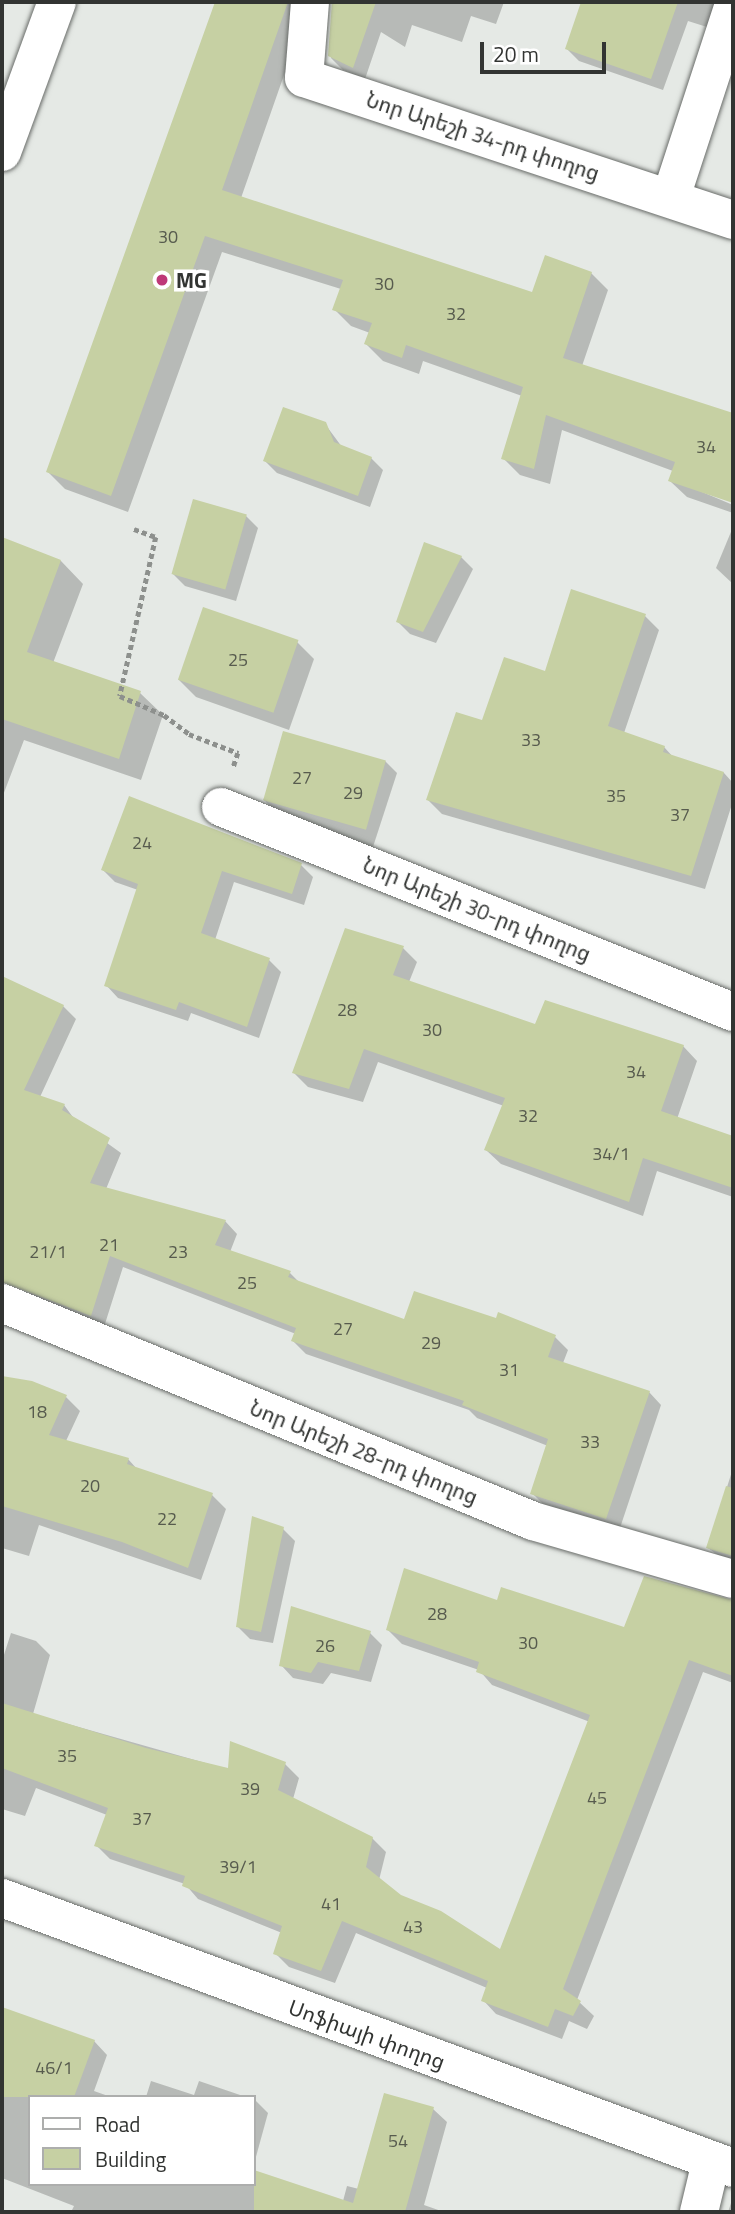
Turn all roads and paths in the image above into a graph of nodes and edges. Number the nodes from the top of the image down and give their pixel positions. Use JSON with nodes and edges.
{"nodes":[{"id":1,"x":57,"y":2,"type":"edge"},
{"id":2,"x":310,"y":2,"type":"edge"},
{"id":3,"x":733,"y":7,"type":"edge"},
{"id":4,"x":2,"y":152,"type":"edge"},
{"id":5,"x":671,"y":197,"type":"junction"},
{"id":6,"x":733,"y":220,"type":"edge"},
{"id":7,"x":134,"y":529,"type":"dead end"},
{"id":8,"x":221,"y":807,"type":"joint"},
{"id":9,"x":733,"y":1012,"type":"edge"},
{"id":10,"x":2,"y":1303,"type":"edge"},
{"id":11,"x":733,"y":1579,"type":"edge"},
{"id":12,"x":2,"y":1898,"type":"edge"},
{"id":13,"x":722,"y":2165,"type":"edge"},
{"id":14,"x":699,"y":2212,"type":"edge"}],
"edges":[{"from":1,"to":4,"type":"street"},
{"from":2,"to":5,"type":"street","name":"Նոր Արեշի 34-րդ փողոց"},
{"from":3,"to":5,"type":"street"},
{"from":5,"to":6,"type":"street","name":"Նոր Արեշի 34-րդ փողոց"},
{"from":7,"to":8,"type":"path"},
{"from":8,"to":9,"type":"street","name":"Նոր Արեշի 30-րդ փողոց"},
{"from":10,"to":11,"type":"street","name":"Նոր Արեշի 28-րդ փողոց"},
{"from":12,"to":13,"type":"street","name":"Սոֆիայի փողոց"},
{"from":13,"to":14,"type":"street"}]}
